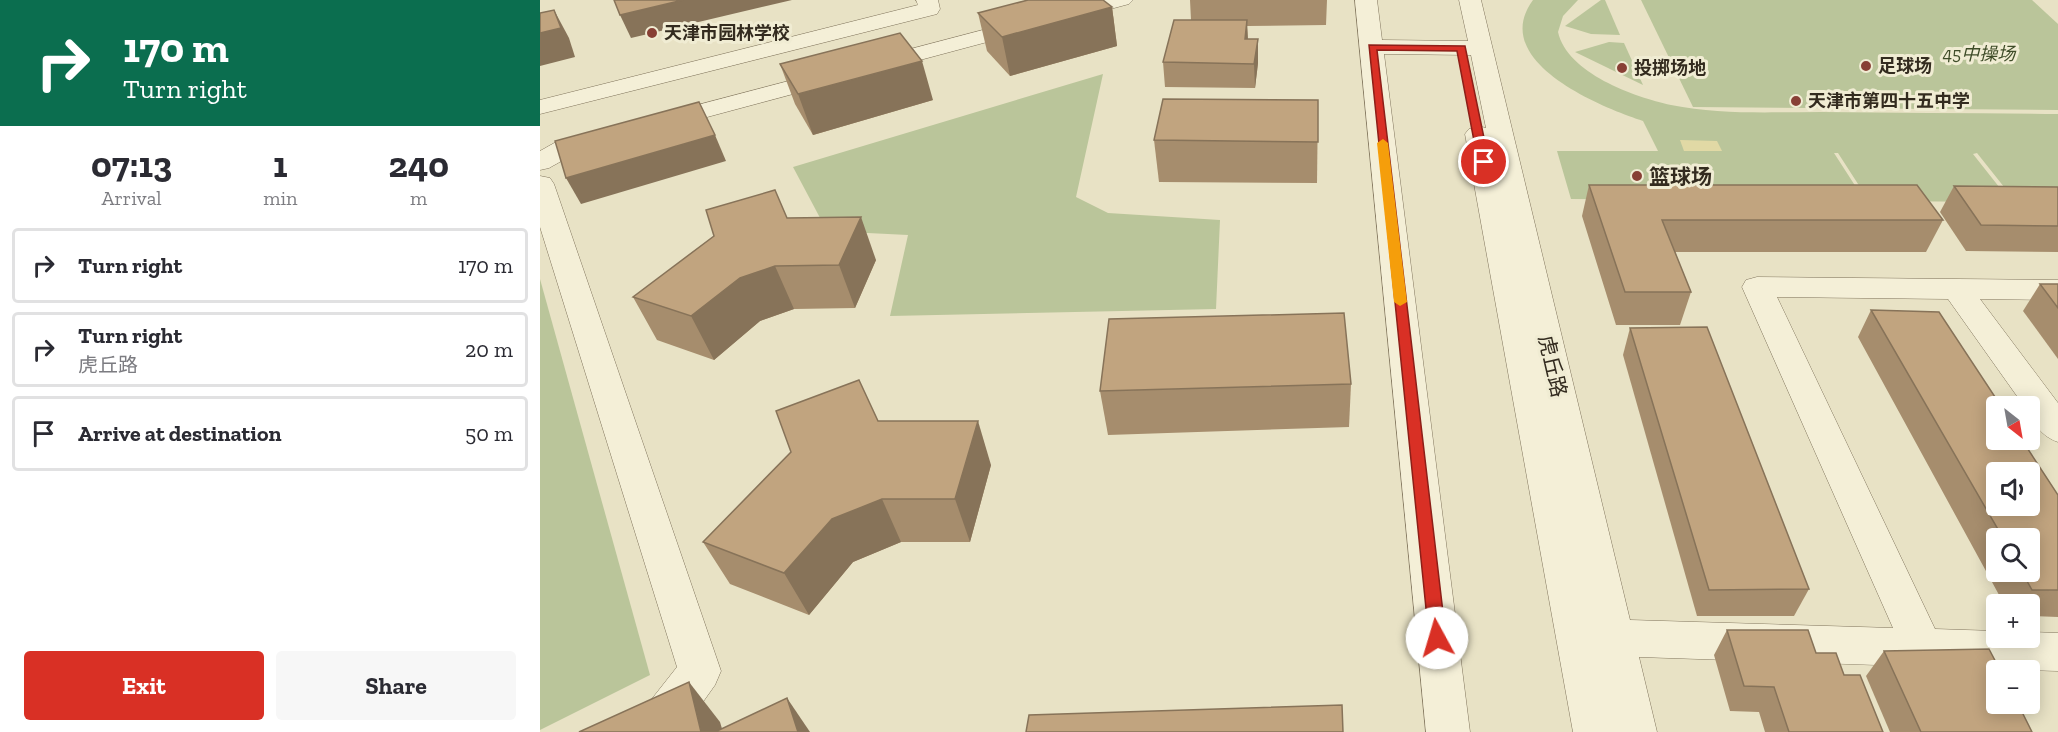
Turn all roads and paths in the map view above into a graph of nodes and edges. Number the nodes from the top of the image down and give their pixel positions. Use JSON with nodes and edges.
{"nodes":[{"id":1,"x":927,"y":0,"type":"edge"},
{"id":2,"x":1122,"y":0,"type":"edge"},
{"id":3,"x":1366,"y":0,"type":"edge"},
{"id":4,"x":1452,"y":0,"type":"edge"},
{"id":5,"x":1470,"y":0,"type":"edge"},
{"id":6,"x":1372,"y":47,"type":"junction"},
{"id":7,"x":1472,"y":48,"type":"junction"},
{"id":8,"x":540,"y":107,"type":"edge"},
{"id":9,"x":645,"y":126,"type":"edge"},
{"id":10,"x":622,"y":133,"type":"edge"},
{"id":11,"x":540,"y":162,"type":"edge"},
{"id":12,"x":540,"y":184,"type":"edge"},
{"id":13,"x":1957,"y":289,"type":"junction"},
{"id":14,"x":2058,"y":290,"type":"edge"},
{"id":15,"x":2058,"y":429,"type":"edge"},
{"id":16,"x":1595,"y":637,"type":"junction"},
{"id":17,"x":1923,"y":648,"type":"junction"},
{"id":18,"x":2054,"y":660,"type":"edge"},
{"id":19,"x":635,"y":732,"type":"edge"},
{"id":20,"x":1448,"y":732,"type":"edge"},
{"id":21,"x":1595,"y":732,"type":"edge"},
{"id":22,"x":1635,"y":732,"type":"edge"}],
"edges":[{"from":1,"to":8,"type":"street"},
{"from":2,"to":9,"type":"street"},
{"from":3,"to":6,"type":"street"},
{"from":4,"to":7,"type":"street","name":"虎丘路"},
{"from":5,"to":7,"type":"street","name":"虎丘路"},
{"from":6,"to":7,"type":"street"},
{"from":6,"to":20,"type":"street"},
{"from":7,"to":16,"type":"street","name":"虎丘路"},
{"from":10,"to":11,"type":"street"},
{"from":12,"to":19,"type":"street"},
{"from":13,"to":14,"type":"street"},
{"from":13,"to":15,"type":"street"},
{"from":13,"to":17,"type":"street"},
{"from":16,"to":17,"type":"street"},
{"from":16,"to":21,"type":"street","name":"虎丘路"},
{"from":16,"to":22,"type":"street","name":"虎丘路"},
{"from":17,"to":18,"type":"street"}]}
